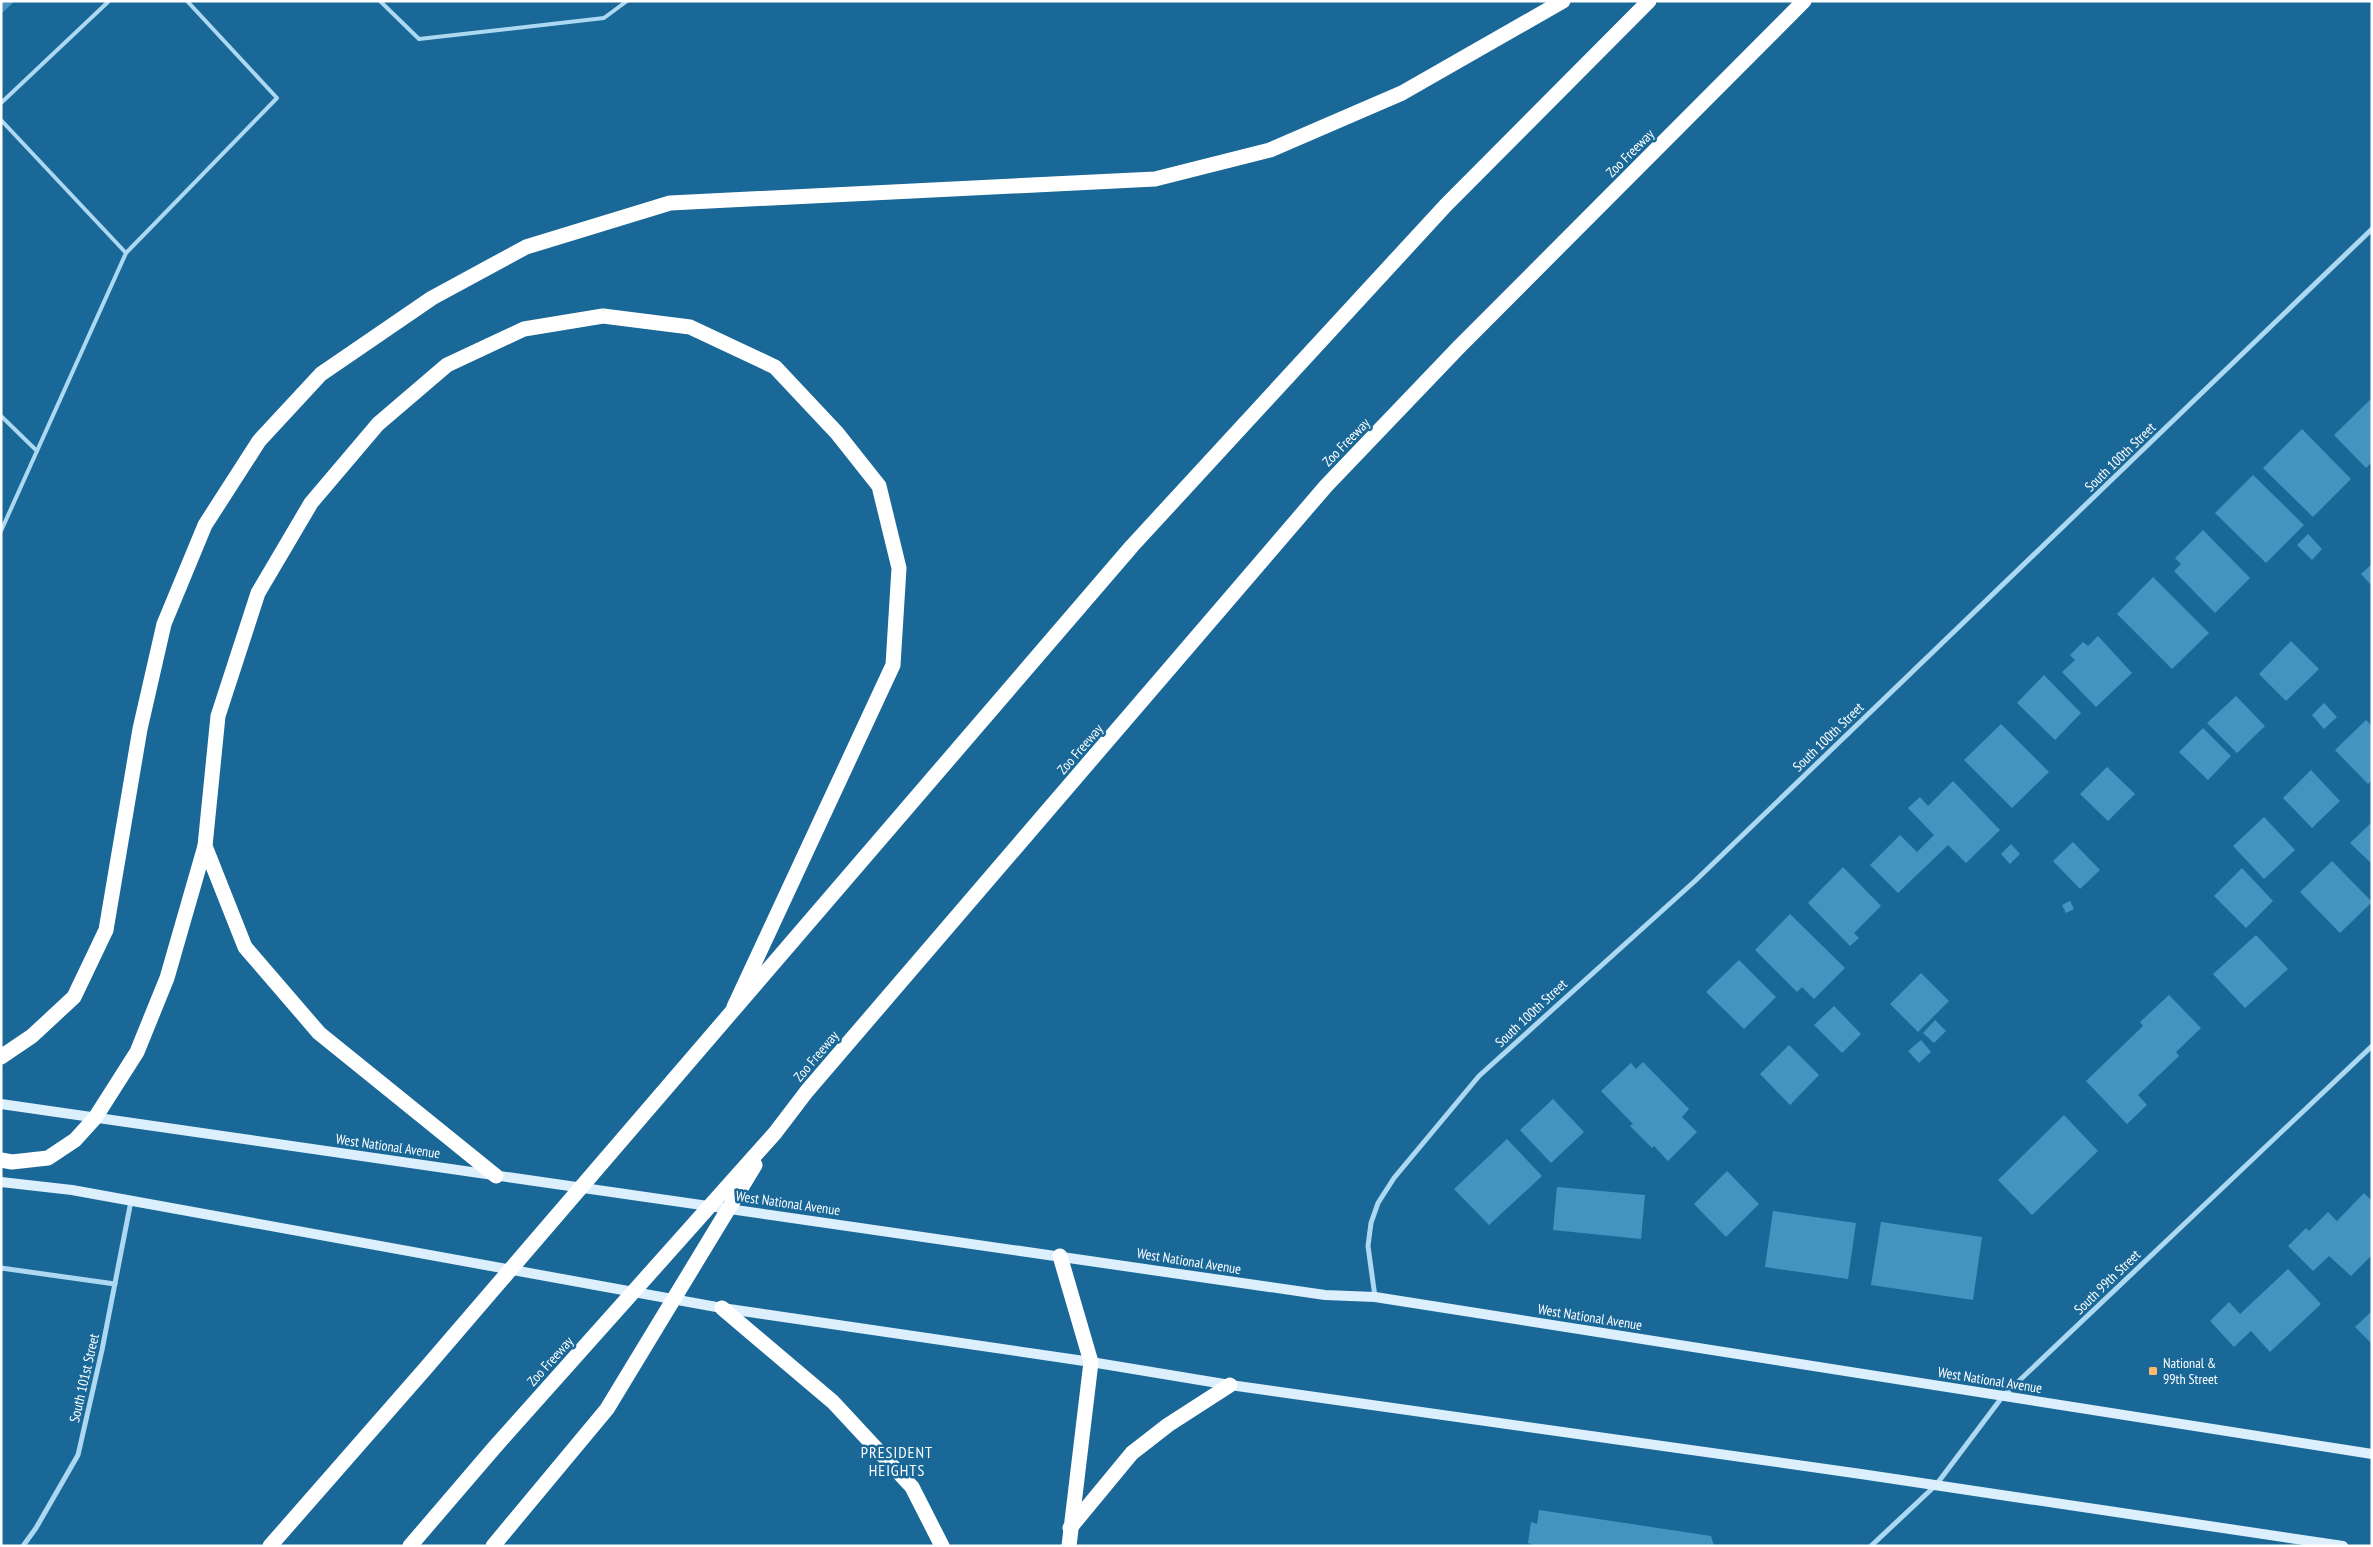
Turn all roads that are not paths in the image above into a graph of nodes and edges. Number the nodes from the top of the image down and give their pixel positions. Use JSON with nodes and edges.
{"nodes":[{"id":1,"x":109,"y":1,"type":"edge"},
{"id":2,"x":187,"y":1,"type":"edge"},
{"id":3,"x":380,"y":1,"type":"edge"},
{"id":4,"x":627,"y":1,"type":"edge"},
{"id":5,"x":1563,"y":1,"type":"edge"},
{"id":6,"x":1649,"y":1,"type":"edge"},
{"id":7,"x":1804,"y":1,"type":"edge"},
{"id":8,"x":1,"y":104,"type":"edge"},
{"id":9,"x":1,"y":120,"type":"edge"},
{"id":10,"x":2372,"y":229,"type":"edge"},
{"id":11,"x":126,"y":253,"type":"junction"},
{"id":12,"x":1,"y":416,"type":"edge"},
{"id":13,"x":37,"y":452,"type":"junction"},
{"id":14,"x":1,"y":531,"type":"edge"},
{"id":15,"x":205,"y":846,"type":"junction"},
{"id":16,"x":734,"y":1007,"type":"junction"},
{"id":17,"x":2372,"y":1046,"type":"edge"},
{"id":18,"x":1,"y":1057,"type":"edge"},
{"id":19,"x":1,"y":1104,"type":"edge"},
{"id":20,"x":95,"y":1118,"type":"junction"},
{"id":21,"x":775,"y":1133,"type":"junction"},
{"id":22,"x":1,"y":1160,"type":"edge"},
{"id":23,"x":496,"y":1176,"type":"junction"},
{"id":24,"x":1,"y":1182,"type":"edge"},
{"id":25,"x":132,"y":1201,"type":"junction"},
{"id":26,"x":1060,"y":1256,"type":"junction"},
{"id":27,"x":1,"y":1268,"type":"edge"},
{"id":28,"x":115,"y":1284,"type":"junction"},
{"id":29,"x":1376,"y":1297,"type":"junction"},
{"id":30,"x":722,"y":1308,"type":"junction"},
{"id":31,"x":1091,"y":1362,"type":"junction"},
{"id":32,"x":1230,"y":1385,"type":"junction"},
{"id":33,"x":2004,"y":1396,"type":"junction"},
{"id":34,"x":2372,"y":1454,"type":"edge"},
{"id":35,"x":1936,"y":1485,"type":"junction"},
{"id":36,"x":1070,"y":1528,"type":"junction"},
{"id":37,"x":23,"y":1546,"type":"edge"},
{"id":38,"x":270,"y":1546,"type":"edge"},
{"id":39,"x":410,"y":1546,"type":"edge"},
{"id":40,"x":493,"y":1546,"type":"edge"},
{"id":41,"x":942,"y":1546,"type":"edge"},
{"id":42,"x":1069,"y":1546,"type":"edge"},
{"id":43,"x":1872,"y":1546,"type":"edge"},
{"id":44,"x":2343,"y":1546,"type":"edge"}],
"edges":[{"from":1,"to":8,"type":"lane"},
{"from":2,"to":11,"type":"lane"},
{"from":3,"to":4,"type":"lane"},
{"from":5,"to":18,"type":"highway"},
{"from":6,"to":16,"type":"highway"},
{"from":7,"to":21,"type":"highway","name":"Zoo Freeway"},
{"from":9,"to":11,"type":"lane"},
{"from":10,"to":29,"type":"street","name":"South 100th Street"},
{"from":11,"to":13,"type":"lane"},
{"from":12,"to":13,"type":"lane"},
{"from":13,"to":14,"type":"lane"},
{"from":15,"to":16,"type":"highway"},
{"from":15,"to":20,"type":"highway"},
{"from":15,"to":23,"type":"highway"},
{"from":16,"to":38,"type":"highway"},
{"from":17,"to":33,"type":"street","name":"South 99th Street"},
{"from":19,"to":20,"type":"main road","name":"West National Avenue"},
{"from":20,"to":22,"type":"highway"},
{"from":20,"to":23,"type":"main road","name":"West National Avenue"},
{"from":21,"to":39,"type":"highway","name":"Zoo Freeway"},
{"from":21,"to":40,"type":"highway"},
{"from":23,"to":26,"type":"main road","name":"West National Avenue"},
{"from":24,"to":25,"type":"main road"},
{"from":25,"to":28,"type":"street","name":"South 101st Street"},
{"from":25,"to":30,"type":"main road"},
{"from":26,"to":29,"type":"main road","name":"West National Avenue"},
{"from":26,"to":31,"type":"highway"},
{"from":27,"to":28,"type":"street"},
{"from":28,"to":37,"type":"street","name":"South 101st Street"},
{"from":29,"to":33,"type":"main road","name":"West National Avenue"},
{"from":30,"to":31,"type":"main road"},
{"from":30,"to":41,"type":"highway"},
{"from":31,"to":32,"type":"main road"},
{"from":31,"to":36,"type":"highway"},
{"from":32,"to":35,"type":"main road"},
{"from":32,"to":36,"type":"highway"},
{"from":33,"to":34,"type":"main road","name":"West National Avenue"},
{"from":33,"to":35,"type":"street","name":"South 99th Street"},
{"from":35,"to":43,"type":"street","name":"South 99th Street"},
{"from":35,"to":44,"type":"main road"},
{"from":36,"to":42,"type":"highway"}]}
